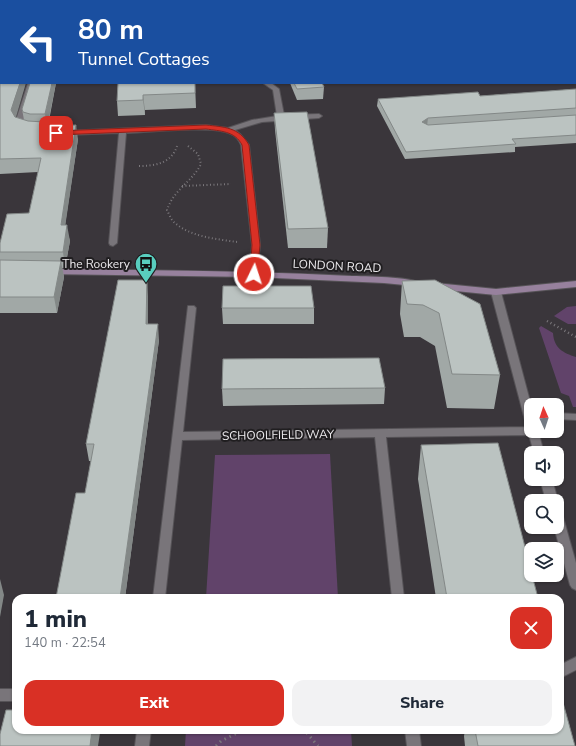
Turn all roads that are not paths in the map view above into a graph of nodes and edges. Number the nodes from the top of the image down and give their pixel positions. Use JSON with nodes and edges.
{"nodes":[{"id":1,"x":31,"y":84,"type":"edge"},
{"id":2,"x":268,"y":84,"type":"edge"},
{"id":3,"x":319,"y":116,"type":"dead end"},
{"id":4,"x":281,"y":117,"type":"junction"},
{"id":5,"x":229,"y":130,"type":"junction"},
{"id":6,"x":123,"y":131,"type":"junction"},
{"id":7,"x":31,"y":132,"type":"edge"},
{"id":8,"x":57,"y":133,"type":"edge"},
{"id":9,"x":113,"y":243,"type":"dead end"},
{"id":10,"x":38,"y":272,"type":"edge"},
{"id":11,"x":254,"y":274,"type":"junction"},
{"id":12,"x":576,"y":284,"type":"edge"},
{"id":13,"x":496,"y":292,"type":"junction"},
{"id":14,"x":191,"y":308,"type":"dead end"},
{"id":15,"x":524,"y":398,"type":"edge"},
{"id":16,"x":564,"y":416,"type":"edge"},
{"id":17,"x":576,"y":417,"type":"edge"},
{"id":18,"x":524,"y":431,"type":"edge"},
{"id":19,"x":380,"y":434,"type":"junction"},
{"id":20,"x":177,"y":436,"type":"junction"},
{"id":21,"x":562,"y":534,"type":"edge"},
{"id":22,"x":576,"y":585,"type":"edge"},
{"id":23,"x":159,"y":594,"type":"edge"},
{"id":24,"x":398,"y":594,"type":"edge"},
{"id":25,"x":576,"y":663,"type":"edge"},
{"id":26,"x":564,"y":670,"type":"edge"},
{"id":27,"x":0,"y":695,"type":"edge"},
{"id":28,"x":12,"y":695,"type":"edge"},
{"id":29,"x":144,"y":734,"type":"edge"},
{"id":30,"x":412,"y":734,"type":"edge"},
{"id":31,"x":142,"y":746,"type":"edge"},
{"id":32,"x":414,"y":746,"type":"edge"}],
"edges":[{"from":1,"to":7,"type":"street"},
{"from":2,"to":4,"type":"street"},
{"from":3,"to":4,"type":"street"},
{"from":4,"to":5,"type":"street"},
{"from":5,"to":6,"type":"street"},
{"from":5,"to":11,"type":"street"},
{"from":6,"to":8,"type":"street"},
{"from":6,"to":9,"type":"street"},
{"from":10,"to":11,"type":"street","name":"LONDON ROAD"},
{"from":11,"to":13,"type":"street","name":"LONDON ROAD"},
{"from":12,"to":13,"type":"street","name":"LONDON ROAD"},
{"from":13,"to":15,"type":"street"},
{"from":14,"to":20,"type":"street"},
{"from":16,"to":17,"type":"street"},
{"from":18,"to":19,"type":"street","name":"SCHOOLFIELD WAY"},
{"from":19,"to":20,"type":"street","name":"SCHOOLFIELD WAY"},
{"from":19,"to":24,"type":"street"},
{"from":20,"to":23,"type":"street"},
{"from":21,"to":22,"type":"street"},
{"from":25,"to":26,"type":"street"},
{"from":27,"to":28,"type":"street"},
{"from":29,"to":31,"type":"street"},
{"from":30,"to":32,"type":"street"}]}
